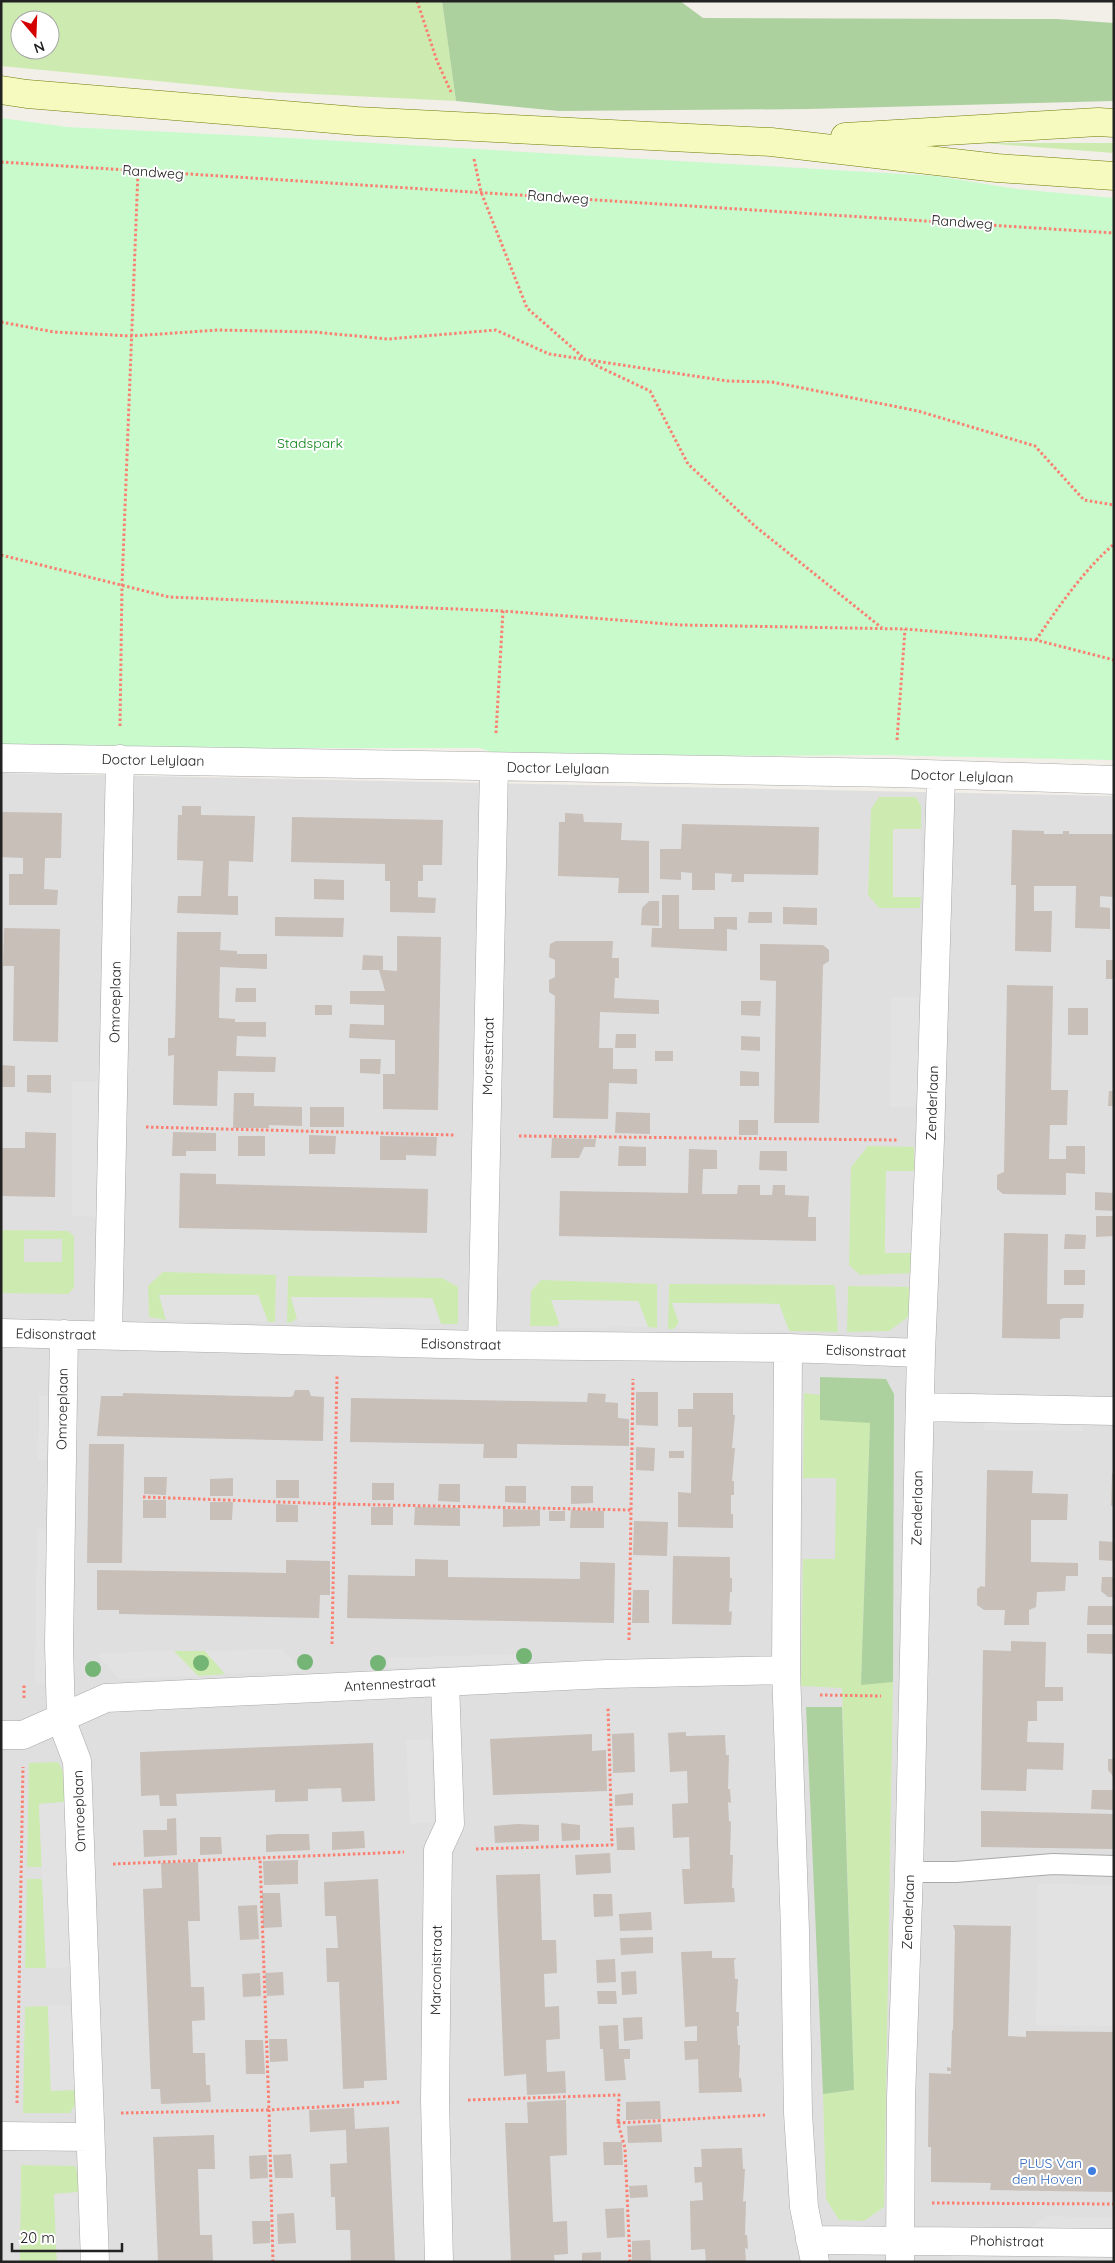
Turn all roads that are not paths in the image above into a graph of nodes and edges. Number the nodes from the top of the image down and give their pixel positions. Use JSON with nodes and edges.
{"nodes":[{"id":1,"x":1,"y":90,"type":"edge"},
{"id":2,"x":1114,"y":123,"type":"edge"},
{"id":3,"x":771,"y":142,"type":"junction"},
{"id":4,"x":1114,"y":176,"type":"edge"},
{"id":5,"x":1,"y":758,"type":"edge"},
{"id":6,"x":120,"y":759,"type":"junction"},
{"id":7,"x":494,"y":767,"type":"junction"},
{"id":8,"x":941,"y":776,"type":"junction"},
{"id":9,"x":1114,"y":780,"type":"edge"},
{"id":10,"x":1,"y":1332,"type":"edge"},
{"id":11,"x":64,"y":1334,"type":"junction"},
{"id":12,"x":108,"y":1335,"type":"junction"},
{"id":13,"x":482,"y":1345,"type":"junction"},
{"id":14,"x":788,"y":1348,"type":"junction"},
{"id":15,"x":921,"y":1353,"type":"junction"},
{"id":16,"x":920,"y":1407,"type":"junction"},
{"id":17,"x":1114,"y":1412,"type":"edge"},
{"id":18,"x":445,"y":1682,"type":"junction"},
{"id":19,"x":787,"y":1682,"type":"junction"},
{"id":20,"x":61,"y":1719,"type":"junction"},
{"id":21,"x":12,"y":1735,"type":"edge"},
{"id":22,"x":1114,"y":1866,"type":"edge"},
{"id":23,"x":909,"y":1872,"type":"junction"},
{"id":24,"x":89,"y":2125,"type":"junction"},
{"id":25,"x":9,"y":2136,"type":"edge"},
{"id":26,"x":1114,"y":2243,"type":"edge"},
{"id":27,"x":901,"y":2250,"type":"edge"},
{"id":28,"x":813,"y":2251,"type":"edge"},
{"id":29,"x":95,"y":2262,"type":"edge"},
{"id":30,"x":439,"y":2262,"type":"edge"}],
"edges":[{"from":1,"to":3,"type":"main road"},
{"from":2,"to":3,"type":"main road"},
{"from":3,"to":4,"type":"main road"},
{"from":5,"to":6,"type":"street","name":"Doctor Lelylaan"},
{"from":6,"to":7,"type":"street","name":"Doctor Lelylaan"},
{"from":6,"to":12,"type":"street","name":"Omroeplaan"},
{"from":7,"to":8,"type":"street","name":"Doctor Lelylaan"},
{"from":7,"to":13,"type":"street","name":"Morsestraat"},
{"from":8,"to":9,"type":"street","name":"Doctor Lelylaan"},
{"from":8,"to":15,"type":"street","name":"Zenderlaan"},
{"from":10,"to":11,"type":"street","name":"Edisonstraat"},
{"from":11,"to":12,"type":"street","name":"Edisonstraat"},
{"from":11,"to":20,"type":"street","name":"Omroeplaan"},
{"from":12,"to":13,"type":"street","name":"Edisonstraat"},
{"from":13,"to":14,"type":"street","name":"Edisonstraat"},
{"from":14,"to":15,"type":"street","name":"Edisonstraat"},
{"from":14,"to":19,"type":"street"},
{"from":15,"to":16,"type":"street","name":"Zenderlaan"},
{"from":16,"to":17,"type":"street"},
{"from":16,"to":23,"type":"street","name":"Zenderlaan"},
{"from":18,"to":19,"type":"street","name":"Antennestraat"},
{"from":18,"to":20,"type":"street","name":"Antennestraat"},
{"from":18,"to":30,"type":"street","name":"Marconistraat"},
{"from":19,"to":28,"type":"street"},
{"from":20,"to":21,"type":"street","name":"Antennestraat"},
{"from":20,"to":24,"type":"street","name":"Omroeplaan"},
{"from":22,"to":23,"type":"lane"},
{"from":23,"to":27,"type":"street","name":"Zenderlaan"},
{"from":24,"to":25,"type":"street"},
{"from":24,"to":29,"type":"street","name":"Omroeplaan"},
{"from":26,"to":27,"type":"street","name":"Phohistraat"},
{"from":27,"to":28,"type":"street","name":"Phohistraat"}]}
